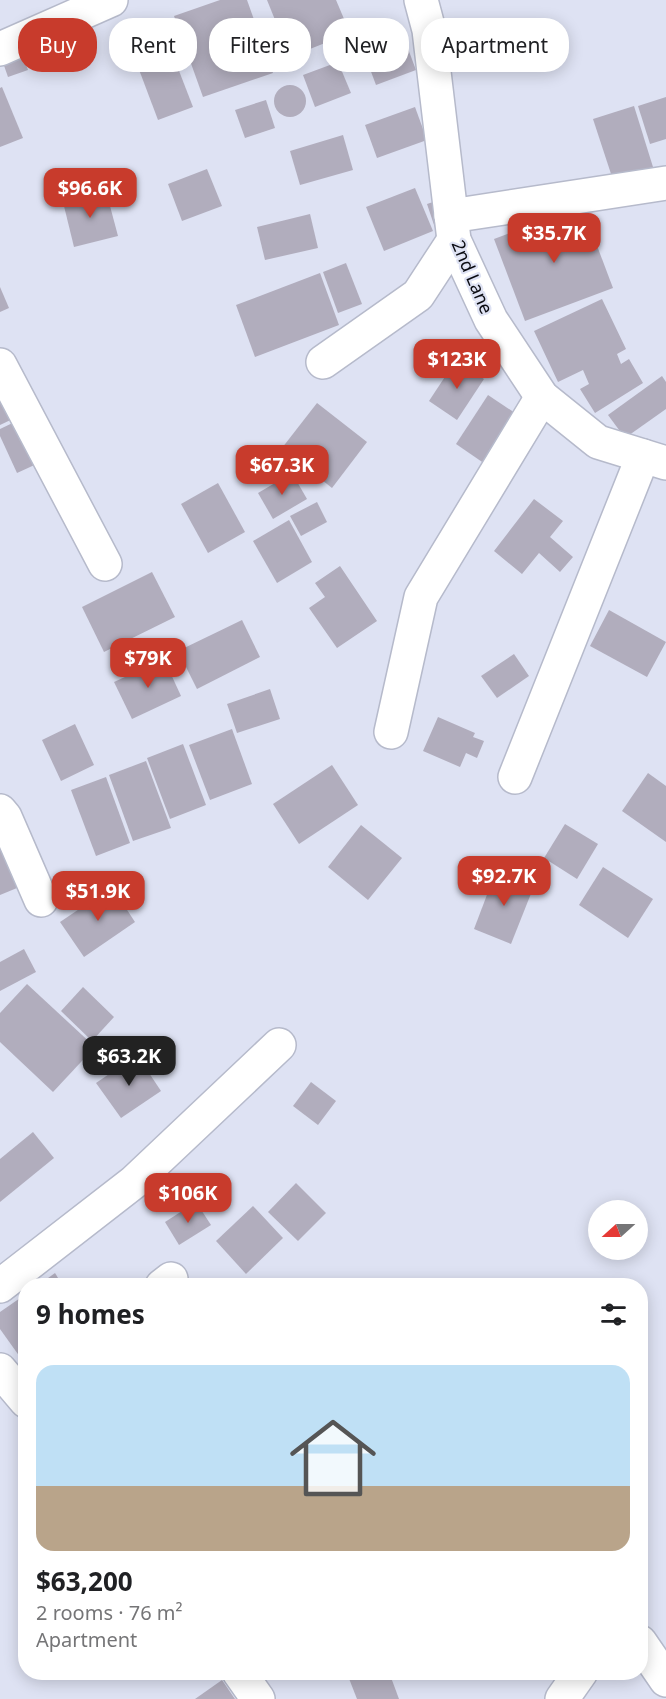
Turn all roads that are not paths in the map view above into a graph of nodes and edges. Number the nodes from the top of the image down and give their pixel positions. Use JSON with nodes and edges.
{"nodes":[{"id":1,"x":111,"y":0,"type":"edge"},
{"id":2,"x":421,"y":0,"type":"edge"},
{"id":3,"x":0,"y":49,"type":"edge"},
{"id":4,"x":666,"y":183,"type":"edge"},
{"id":5,"x":453,"y":228,"type":"junction"},
{"id":6,"x":323,"y":362,"type":"dead end"},
{"id":7,"x":0,"y":364,"type":"edge"},
{"id":8,"x":542,"y":397,"type":"junction"},
{"id":9,"x":655,"y":460,"type":"edge"},
{"id":10,"x":105,"y":564,"type":"dead end"},
{"id":11,"x":391,"y":732,"type":"dead end"},
{"id":12,"x":515,"y":777,"type":"dead end"},
{"id":13,"x":0,"y":811,"type":"edge"},
{"id":14,"x":41,"y":900,"type":"dead end"},
{"id":15,"x":279,"y":1045,"type":"dead end"},
{"id":16,"x":0,"y":1286,"type":"edge"},
{"id":17,"x":648,"y":1654,"type":"edge"},
{"id":18,"x":245,"y":1680,"type":"edge"},
{"id":19,"x":575,"y":1680,"type":"edge"},
{"id":20,"x":666,"y":1680,"type":"edge"},
{"id":21,"x":258,"y":1699,"type":"edge"},
{"id":22,"x":562,"y":1699,"type":"edge"}],
"edges":[{"from":1,"to":3,"type":"street"},
{"from":2,"to":5,"type":"street","name":"2nd Lane"},
{"from":4,"to":5,"type":"street"},
{"from":5,"to":6,"type":"street"},
{"from":5,"to":8,"type":"street","name":"2nd Lane"},
{"from":7,"to":10,"type":"street"},
{"from":8,"to":9,"type":"street","name":"2nd Lane"},
{"from":8,"to":11,"type":"street"},
{"from":9,"to":12,"type":"street"},
{"from":13,"to":14,"type":"street"},
{"from":15,"to":16,"type":"street"},
{"from":17,"to":20,"type":"street"},
{"from":18,"to":21,"type":"street"},
{"from":19,"to":22,"type":"street"}]}
